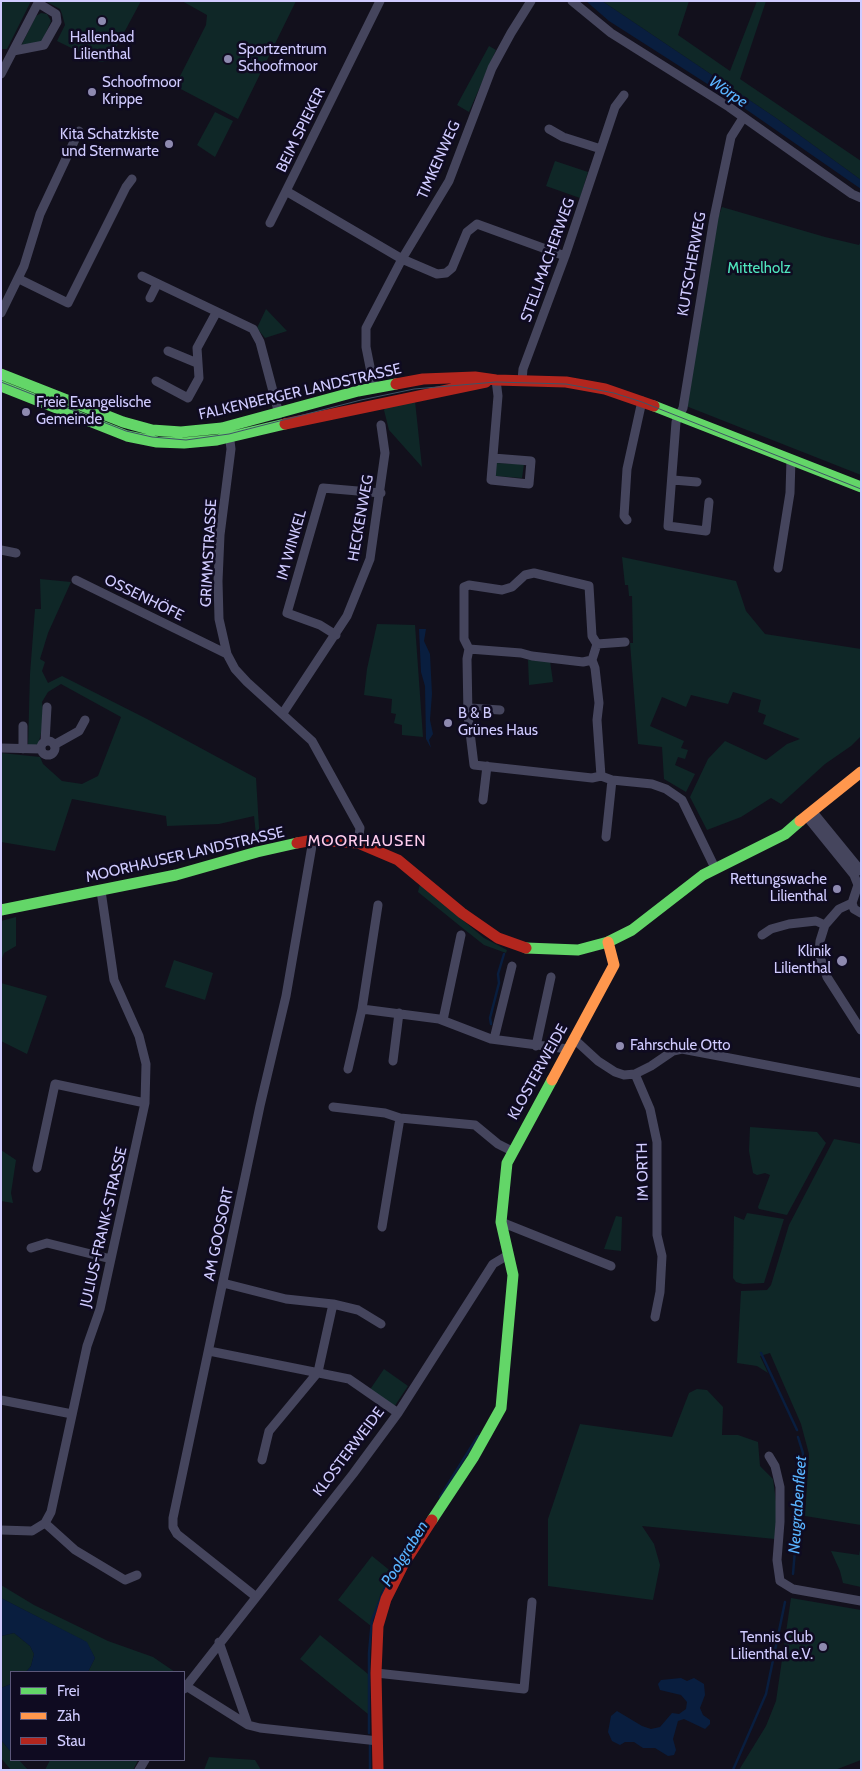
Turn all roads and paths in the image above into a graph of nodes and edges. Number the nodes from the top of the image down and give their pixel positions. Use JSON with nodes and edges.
{"nodes":[{"id":1,"x":380,"y":1,"type":"edge"},
{"id":2,"x":531,"y":1,"type":"edge"},
{"id":3,"x":572,"y":1,"type":"edge"},
{"id":4,"x":13,"y":51,"type":"junction"},
{"id":5,"x":1,"y":74,"type":"edge"},
{"id":6,"x":624,"y":95,"type":"dead end"},
{"id":7,"x":743,"y":118,"type":"junction"},
{"id":8,"x":549,"y":129,"type":"dead end"},
{"id":9,"x":79,"y":131,"type":"dead end"},
{"id":10,"x":601,"y":149,"type":"junction"},
{"id":11,"x":132,"y":179,"type":"dead end"},
{"id":12,"x":286,"y":190,"type":"junction"},
{"id":13,"x":861,"y":198,"type":"edge"},
{"id":14,"x":270,"y":223,"type":"dead end"},
{"id":15,"x":565,"y":256,"type":"junction"},
{"id":16,"x":402,"y":259,"type":"junction"},
{"id":17,"x":142,"y":276,"type":"dead end"},
{"id":18,"x":19,"y":279,"type":"junction"},
{"id":19,"x":157,"y":284,"type":"junction"},
{"id":20,"x":150,"y":298,"type":"dead end"},
{"id":21,"x":1,"y":313,"type":"edge"},
{"id":22,"x":216,"y":313,"type":"junction"},
{"id":23,"x":168,"y":351,"type":"dead end"},
{"id":24,"x":197,"y":363,"type":"junction"},
{"id":25,"x":1,"y":374,"type":"edge"},
{"id":26,"x":496,"y":380,"type":"junction"},
{"id":27,"x":522,"y":380,"type":"junction"},
{"id":28,"x":156,"y":381,"type":"dead end"},
{"id":29,"x":1,"y":386,"type":"edge"},
{"id":30,"x":374,"y":387,"type":"junction"},
{"id":31,"x":642,"y":401,"type":"junction"},
{"id":32,"x":279,"y":414,"type":"junction"},
{"id":33,"x":679,"y":416,"type":"junction"},
{"id":34,"x":381,"y":425,"type":"dead end"},
{"id":35,"x":228,"y":432,"type":"junction"},
{"id":36,"x":493,"y":458,"type":"junction"},
{"id":37,"x":791,"y":459,"type":"junction"},
{"id":38,"x":673,"y":480,"type":"junction"},
{"id":39,"x":697,"y":482,"type":"dead end"},
{"id":40,"x":861,"y":487,"type":"edge"},
{"id":41,"x":381,"y":494,"type":"junction"},
{"id":42,"x":709,"y":502,"type":"dead end"},
{"id":43,"x":627,"y":520,"type":"dead end"},
{"id":44,"x":1,"y":550,"type":"edge"},
{"id":45,"x":16,"y":553,"type":"dead end"},
{"id":46,"x":778,"y":568,"type":"dead end"},
{"id":47,"x":76,"y":580,"type":"dead end"},
{"id":48,"x":336,"y":635,"type":"junction"},
{"id":49,"x":624,"y":642,"type":"dead end"},
{"id":50,"x":596,"y":644,"type":"junction"},
{"id":51,"x":469,"y":649,"type":"junction"},
{"id":52,"x":227,"y":654,"type":"junction"},
{"id":53,"x":592,"y":660,"type":"junction"},
{"id":54,"x":48,"y":707,"type":"dead end"},
{"id":55,"x":470,"y":708,"type":"junction"},
{"id":56,"x":500,"y":710,"type":"dead end"},
{"id":57,"x":283,"y":714,"type":"junction"},
{"id":58,"x":85,"y":720,"type":"dead end"},
{"id":59,"x":23,"y":726,"type":"dead end"},
{"id":60,"x":46,"y":745,"type":"junction"},
{"id":61,"x":1,"y":748,"type":"edge"},
{"id":62,"x":23,"y":749,"type":"junction"},
{"id":63,"x":487,"y":766,"type":"junction"},
{"id":64,"x":861,"y":772,"type":"edge"},
{"id":65,"x":601,"y":776,"type":"junction"},
{"id":66,"x":612,"y":780,"type":"junction"},
{"id":67,"x":483,"y":800,"type":"dead end"},
{"id":68,"x":810,"y":815,"type":"junction"},
{"id":69,"x":606,"y":836,"type":"dead end"},
{"id":70,"x":313,"y":840,"type":"junction"},
{"id":71,"x":358,"y":843,"type":"junction"},
{"id":72,"x":715,"y":868,"type":"junction"},
{"id":73,"x":861,"y":871,"type":"edge"},
{"id":74,"x":859,"y":884,"type":"edge"},
{"id":75,"x":101,"y":891,"type":"junction"},
{"id":76,"x":852,"y":903,"type":"junction"},
{"id":77,"x":378,"y":905,"type":"dead end"},
{"id":78,"x":1,"y":910,"type":"edge"},
{"id":79,"x":861,"y":913,"type":"edge"},
{"id":80,"x":825,"y":925,"type":"junction"},
{"id":81,"x":461,"y":935,"type":"dead end"},
{"id":82,"x":762,"y":935,"type":"dead end"},
{"id":83,"x":608,"y":942,"type":"junction"},
{"id":84,"x":512,"y":966,"type":"dead end"},
{"id":85,"x":551,"y":977,"type":"dead end"},
{"id":86,"x":362,"y":1009,"type":"junction"},
{"id":87,"x":399,"y":1013,"type":"junction"},
{"id":88,"x":443,"y":1020,"type":"junction"},
{"id":89,"x":861,"y":1030,"type":"edge"},
{"id":90,"x":494,"y":1039,"type":"junction"},
{"id":91,"x":574,"y":1039,"type":"junction"},
{"id":92,"x":536,"y":1046,"type":"junction"},
{"id":93,"x":568,"y":1049,"type":"junction"},
{"id":94,"x":393,"y":1061,"type":"dead end"},
{"id":95,"x":348,"y":1069,"type":"dead end"},
{"id":96,"x":635,"y":1074,"type":"junction"},
{"id":97,"x":861,"y":1083,"type":"edge"},
{"id":98,"x":145,"y":1103,"type":"junction"},
{"id":99,"x":333,"y":1107,"type":"dead end"},
{"id":100,"x":400,"y":1118,"type":"junction"},
{"id":101,"x":512,"y":1151,"type":"junction"},
{"id":102,"x":36,"y":1168,"type":"dead end"},
{"id":103,"x":501,"y":1222,"type":"junction"},
{"id":104,"x":382,"y":1227,"type":"dead end"},
{"id":105,"x":31,"y":1248,"type":"dead end"},
{"id":106,"x":508,"y":1254,"type":"junction"},
{"id":107,"x":112,"y":1259,"type":"junction"},
{"id":108,"x":611,"y":1266,"type":"dead end"},
{"id":109,"x":223,"y":1283,"type":"junction"},
{"id":110,"x":333,"y":1304,"type":"junction"},
{"id":111,"x":655,"y":1317,"type":"dead end"},
{"id":112,"x":381,"y":1324,"type":"dead end"},
{"id":113,"x":209,"y":1351,"type":"junction"},
{"id":114,"x":318,"y":1372,"type":"junction"},
{"id":115,"x":1,"y":1400,"type":"edge"},
{"id":116,"x":398,"y":1413,"type":"junction"},
{"id":117,"x":72,"y":1414,"type":"junction"},
{"id":118,"x":769,"y":1456,"type":"dead end"},
{"id":119,"x":262,"y":1460,"type":"dead end"},
{"id":120,"x":45,"y":1523,"type":"junction"},
{"id":121,"x":1,"y":1530,"type":"edge"},
{"id":122,"x":137,"y":1575,"type":"dead end"},
{"id":123,"x":255,"y":1596,"type":"junction"},
{"id":124,"x":861,"y":1601,"type":"edge"},
{"id":125,"x":532,"y":1602,"type":"dead end"},
{"id":126,"x":219,"y":1642,"type":"junction"},
{"id":127,"x":376,"y":1673,"type":"junction"},
{"id":128,"x":185,"y":1687,"type":"edge"},
{"id":129,"x":248,"y":1725,"type":"junction"},
{"id":130,"x":378,"y":1741,"type":"junction"},
{"id":131,"x":378,"y":1770,"type":"edge"}],
"edges":[{"from":1,"to":12,"type":"street","name":"BEIM SPIEKER"},
{"from":2,"to":16,"type":"street","name":"TIMKENWEG"},
{"from":3,"to":7,"type":"street"},
{"from":4,"to":4,"type":"street"},
{"from":4,"to":5,"type":"street"},
{"from":6,"to":10,"type":"street","name":"STELLMACHERWEG"},
{"from":7,"to":13,"type":"street"},
{"from":7,"to":33,"type":"street","name":"KUTSCHERWEG"},
{"from":8,"to":10,"type":"street"},
{"from":9,"to":18,"type":"street"},
{"from":10,"to":15,"type":"street","name":"STELLMACHERWEG"},
{"from":11,"to":18,"type":"street"},
{"from":12,"to":14,"type":"street","name":"BEIM SPIEKER"},
{"from":12,"to":16,"type":"street","name":"BEIM SPIEKER"},
{"from":15,"to":16,"type":"street","name":"BEIM SPIEKER"},
{"from":15,"to":27,"type":"street","name":"STELLMACHERWEG"},
{"from":16,"to":30,"type":"street","name":"TIMKENWEG"},
{"from":17,"to":19,"type":"street"},
{"from":18,"to":21,"type":"street"},
{"from":19,"to":20,"type":"street"},
{"from":19,"to":22,"type":"street"},
{"from":22,"to":24,"type":"street"},
{"from":22,"to":32,"type":"street"},
{"from":23,"to":24,"type":"street"},
{"from":24,"to":28,"type":"street"},
{"from":25,"to":35,"type":"street","name":"FALKENBERGER LANDSTRASSE"},
{"from":26,"to":27,"type":"street","name":"FALKENBERGER LANDSTRASSE"},
{"from":26,"to":30,"type":"street","name":"FALKENBERGER LANDSTRASSE"},
{"from":26,"to":35,"type":"street","name":"FALKENBERGER LANDSTRASSE"},
{"from":26,"to":36,"type":"street"},
{"from":27,"to":31,"type":"street","name":"FALKENBERGER LANDSTRASSE"},
{"from":29,"to":35,"type":"street","name":"FALKENBERGER LANDSTRASSE"},
{"from":30,"to":32,"type":"street","name":"FALKENBERGER LANDSTRASSE"},
{"from":31,"to":33,"type":"street","name":"FALKENBERGER LANDSTRASSE"},
{"from":31,"to":43,"type":"street"},
{"from":32,"to":35,"type":"street","name":"FALKENBERGER LANDSTRASSE"},
{"from":33,"to":37,"type":"street","name":"FALKENBERGER LANDSTRASSE"},
{"from":33,"to":38,"type":"street"},
{"from":34,"to":41,"type":"street","name":"HECKENWEG"},
{"from":35,"to":52,"type":"street","name":"GRIMMSTRASSE"},
{"from":36,"to":36,"type":"street"},
{"from":37,"to":40,"type":"street","name":"FALKENBERGER LANDSTRASSE"},
{"from":37,"to":46,"type":"street"},
{"from":38,"to":39,"type":"street"},
{"from":38,"to":42,"type":"street"},
{"from":41,"to":48,"type":"street","name":"HECKENWEG"},
{"from":41,"to":48,"type":"street","name":"IM WINKEL"},
{"from":44,"to":45,"type":"street"},
{"from":47,"to":52,"type":"street","name":"OSSENHÖFE"},
{"from":48,"to":57,"type":"street","name":"HECKENWEG"},
{"from":49,"to":50,"type":"street"},
{"from":50,"to":51,"type":"street"},
{"from":50,"to":53,"type":"street"},
{"from":51,"to":53,"type":"street"},
{"from":51,"to":55,"type":"street"},
{"from":52,"to":57,"type":"street","name":"GRIMMSTRASSE"},
{"from":53,"to":65,"type":"street"},
{"from":54,"to":60,"type":"street"},
{"from":55,"to":56,"type":"street"},
{"from":55,"to":63,"type":"street"},
{"from":57,"to":71,"type":"street","name":"GRIMMSTRASSE"},
{"from":58,"to":60,"type":"street"},
{"from":59,"to":62,"type":"street"},
{"from":60,"to":62,"type":"street"},
{"from":61,"to":62,"type":"street"},
{"from":63,"to":65,"type":"street"},
{"from":63,"to":67,"type":"street"},
{"from":64,"to":68,"type":"street","name":"MOORHAUSER LANDSTRASSE"},
{"from":65,"to":66,"type":"street"},
{"from":66,"to":69,"type":"street"},
{"from":66,"to":72,"type":"street"},
{"from":68,"to":72,"type":"street","name":"MOORHAUSER LANDSTRASSE"},
{"from":68,"to":73,"type":"street"},
{"from":68,"to":74,"type":"street"},
{"from":70,"to":71,"type":"street","name":"MOORHAUSER LANDSTRASSE"},
{"from":70,"to":75,"type":"street","name":"MOORHAUSER LANDSTRASSE"},
{"from":70,"to":109,"type":"street","name":"AM GOOSORT"},
{"from":71,"to":83,"type":"street","name":"MOORHAUSER LANDSTRASSE"},
{"from":72,"to":83,"type":"street","name":"MOORHAUSER LANDSTRASSE"},
{"from":74,"to":76,"type":"street"},
{"from":75,"to":78,"type":"street","name":"MOORHAUSER LANDSTRASSE"},
{"from":75,"to":98,"type":"street","name":"JULIUS-FRANK-STRASSE"},
{"from":76,"to":79,"type":"street"},
{"from":76,"to":80,"type":"street"},
{"from":77,"to":86,"type":"street"},
{"from":80,"to":82,"type":"street"},
{"from":80,"to":89,"type":"street"},
{"from":81,"to":88,"type":"street"},
{"from":83,"to":91,"type":"street","name":"KLOSTERWEIDE"},
{"from":84,"to":90,"type":"street"},
{"from":85,"to":92,"type":"street"},
{"from":86,"to":87,"type":"street"},
{"from":86,"to":95,"type":"street"},
{"from":87,"to":88,"type":"street"},
{"from":87,"to":94,"type":"street"},
{"from":88,"to":90,"type":"street"},
{"from":90,"to":92,"type":"street"},
{"from":91,"to":93,"type":"street","name":"KLOSTERWEIDE"},
{"from":91,"to":96,"type":"street"},
{"from":92,"to":93,"type":"street"},
{"from":93,"to":101,"type":"street","name":"KLOSTERWEIDE"},
{"from":96,"to":97,"type":"street"},
{"from":96,"to":111,"type":"street","name":"IM ORTH"},
{"from":98,"to":102,"type":"street"},
{"from":98,"to":107,"type":"street","name":"JULIUS-FRANK-STRASSE"},
{"from":99,"to":100,"type":"street"},
{"from":100,"to":101,"type":"street"},
{"from":100,"to":104,"type":"street"},
{"from":101,"to":103,"type":"street","name":"KLOSTERWEIDE"},
{"from":103,"to":106,"type":"street","name":"KLOSTERWEIDE"},
{"from":103,"to":108,"type":"street"},
{"from":105,"to":107,"type":"street"},
{"from":106,"to":116,"type":"street","name":"KLOSTERWEIDE"},
{"from":106,"to":127,"type":"street"},
{"from":107,"to":117,"type":"street","name":"JULIUS-FRANK-STRASSE"},
{"from":109,"to":110,"type":"street"},
{"from":109,"to":113,"type":"street","name":"AM GOOSORT"},
{"from":110,"to":112,"type":"street"},
{"from":110,"to":114,"type":"street"},
{"from":113,"to":114,"type":"street"},
{"from":113,"to":123,"type":"street","name":"AM GOOSORT"},
{"from":114,"to":116,"type":"street"},
{"from":114,"to":119,"type":"street"},
{"from":115,"to":117,"type":"street"},
{"from":116,"to":123,"type":"street","name":"KLOSTERWEIDE"},
{"from":117,"to":120,"type":"street","name":"JULIUS-FRANK-STRASSE"},
{"from":118,"to":124,"type":"street"},
{"from":120,"to":121,"type":"street"},
{"from":120,"to":122,"type":"street"},
{"from":123,"to":126,"type":"street","name":"KLOSTERWEIDE"},
{"from":125,"to":127,"type":"street"},
{"from":126,"to":128,"type":"street","name":"KLOSTERWEIDE"},
{"from":126,"to":129,"type":"street"},
{"from":127,"to":130,"type":"street"},
{"from":128,"to":129,"type":"street"},
{"from":129,"to":130,"type":"street"},
{"from":130,"to":131,"type":"street"}]}
